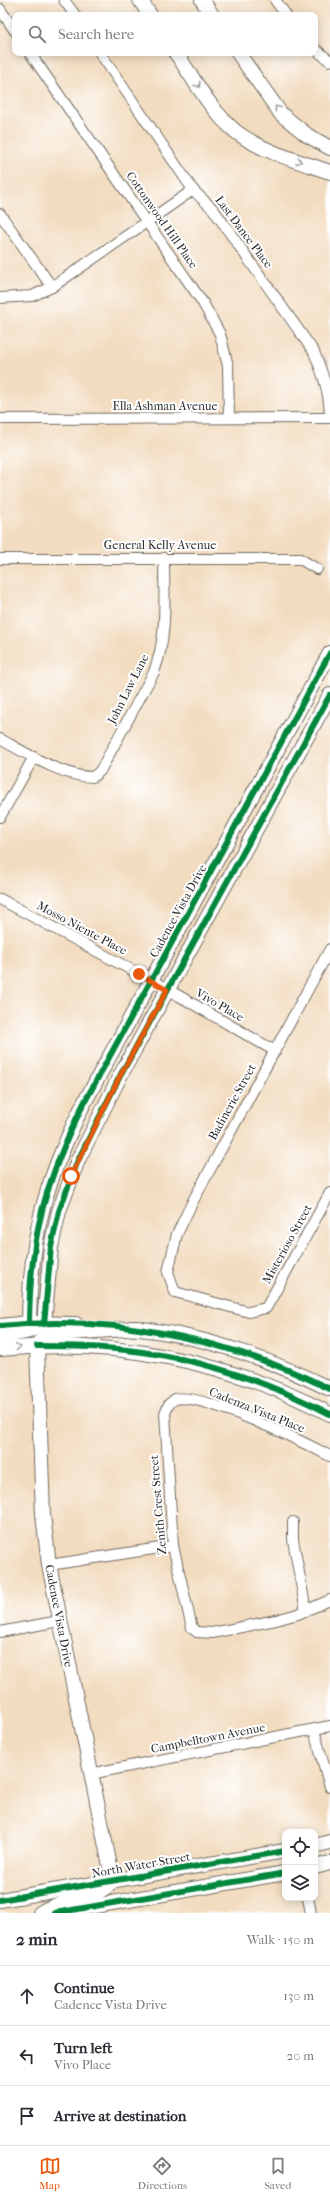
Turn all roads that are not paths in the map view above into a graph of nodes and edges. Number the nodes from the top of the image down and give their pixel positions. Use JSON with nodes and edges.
{"nodes":[{"id":1,"x":64,"y":0,"type":"edge"},
{"id":2,"x":140,"y":0,"type":"edge"},
{"id":3,"x":202,"y":0,"type":"edge"},
{"id":4,"x":276,"y":0,"type":"edge"},
{"id":5,"x":0,"y":9,"type":"edge"},
{"id":6,"x":73,"y":12,"type":"edge"},
{"id":7,"x":148,"y":12,"type":"edge"},
{"id":8,"x":210,"y":12,"type":"edge"},
{"id":9,"x":284,"y":12,"type":"edge"},
{"id":10,"x":12,"y":27,"type":"edge"},
{"id":11,"x":318,"y":51,"type":"edge"},
{"id":12,"x":32,"y":56,"type":"edge"},
{"id":13,"x":102,"y":56,"type":"edge"},
{"id":14,"x":178,"y":56,"type":"edge"},
{"id":15,"x":240,"y":56,"type":"edge"},
{"id":16,"x":330,"y":60,"type":"edge"},
{"id":17,"x":330,"y":148,"type":"edge"},
{"id":18,"x":330,"y":172,"type":"edge"},
{"id":19,"x":193,"y":190,"type":"junction"},
{"id":20,"x":0,"y":214,"type":"edge"},
{"id":21,"x":147,"y":223,"type":"junction"},
{"id":22,"x":52,"y":287,"type":"junction"},
{"id":23,"x":0,"y":298,"type":"edge"},
{"id":24,"x":229,"y":418,"type":"junction"},
{"id":25,"x":330,"y":418,"type":"edge"},
{"id":26,"x":0,"y":419,"type":"edge"},
{"id":27,"x":164,"y":558,"type":"junction"},
{"id":28,"x":0,"y":559,"type":"edge"},
{"id":29,"x":317,"y":569,"type":"dead end"},
{"id":30,"x":330,"y":653,"type":"edge"},
{"id":31,"x":330,"y":695,"type":"edge"},
{"id":32,"x":0,"y":738,"type":"edge"},
{"id":33,"x":34,"y":757,"type":"junction"},
{"id":34,"x":0,"y":817,"type":"edge"},
{"id":35,"x":0,"y":899,"type":"edge"},
{"id":36,"x":330,"y":949,"type":"edge"},
{"id":37,"x":152,"y":981,"type":"junction"},
{"id":38,"x":167,"y":990,"type":"junction"},
{"id":39,"x":275,"y":1051,"type":"junction"},
{"id":40,"x":330,"y":1193,"type":"edge"},
{"id":41,"x":266,"y":1308,"type":"joint"},
{"id":42,"x":29,"y":1323,"type":"junction"},
{"id":43,"x":44,"y":1324,"type":"junction"},
{"id":44,"x":0,"y":1326,"type":"edge"},
{"id":45,"x":139,"y":1328,"type":"junction"},
{"id":46,"x":0,"y":1337,"type":"edge"},
{"id":47,"x":37,"y":1346,"type":"junction"},
{"id":48,"x":0,"y":1349,"type":"edge"},
{"id":49,"x":330,"y":1389,"type":"edge"},
{"id":50,"x":172,"y":1401,"type":"joint"},
{"id":51,"x":330,"y":1414,"type":"edge"},
{"id":52,"x":330,"y":1456,"type":"edge"},
{"id":53,"x":293,"y":1522,"type":"dead end"},
{"id":54,"x":173,"y":1546,"type":"junction"},
{"id":55,"x":49,"y":1565,"type":"junction"},
{"id":56,"x":330,"y":1600,"type":"edge"},
{"id":57,"x":306,"y":1610,"type":"junction"},
{"id":58,"x":59,"y":1621,"type":"junction"},
{"id":59,"x":0,"y":1632,"type":"edge"},
{"id":60,"x":330,"y":1726,"type":"edge"},
{"id":61,"x":314,"y":1730,"type":"junction"},
{"id":62,"x":90,"y":1774,"type":"junction"},
{"id":63,"x":330,"y":1787,"type":"edge"},
{"id":64,"x":330,"y":1842,"type":"edge"},
{"id":65,"x":318,"y":1845,"type":"edge"},
{"id":66,"x":282,"y":1852,"type":"edge"},
{"id":67,"x":330,"y":1863,"type":"edge"},
{"id":68,"x":318,"y":1866,"type":"edge"},
{"id":69,"x":282,"y":1873,"type":"edge"},
{"id":70,"x":113,"y":1881,"type":"junction"},
{"id":71,"x":0,"y":1900,"type":"edge"},
{"id":72,"x":309,"y":1901,"type":"edge"},
{"id":73,"x":40,"y":1913,"type":"edge"},
{"id":74,"x":55,"y":1913,"type":"edge"},
{"id":75,"x":311,"y":1913,"type":"edge"}],
"edges":[{"from":1,"to":6,"type":"street"},
{"from":2,"to":7,"type":"street"},
{"from":3,"to":8,"type":"street"},
{"from":4,"to":9,"type":"street"},
{"from":5,"to":10,"type":"street"},
{"from":11,"to":16,"type":"street"},
{"from":12,"to":21,"type":"street","name":"Cottonwood Hill Place"},
{"from":13,"to":19,"type":"street","name":"Last Dance Place"},
{"from":14,"to":18,"type":"street","one_way":true},
{"from":17,"to":15,"type":"street","one_way":true},
{"from":19,"to":21,"type":"street"},
{"from":19,"to":25,"type":"street","name":"Last Dance Place"},
{"from":20,"to":22,"type":"street"},
{"from":21,"to":22,"type":"street"},
{"from":21,"to":24,"type":"street","name":"Cottonwood Hill Place"},
{"from":22,"to":23,"type":"street"},
{"from":24,"to":25,"type":"street","name":"Ella Ashman Avenue"},
{"from":24,"to":26,"type":"street","name":"Ella Ashman Avenue"},
{"from":27,"to":28,"type":"street","name":"General Kelly Avenue"},
{"from":27,"to":29,"type":"street","name":"General Kelly Avenue"},
{"from":27,"to":33,"type":"street","name":"John Law Lane"},
{"from":30,"to":37,"type":"street","name":"Cadence Vista Drive"},
{"from":31,"to":38,"type":"street"},
{"from":32,"to":33,"type":"street"},
{"from":33,"to":34,"type":"street"},
{"from":35,"to":37,"type":"street","name":"Mosso Niente Place"},
{"from":36,"to":39,"type":"street","name":"Badinerie Street"},
{"from":37,"to":38,"type":"street","name":"Vivo Place"},
{"from":37,"to":42,"type":"street","name":"Cadence Vista Drive"},
{"from":38,"to":39,"type":"street","name":"Vivo Place"},
{"from":38,"to":43,"type":"street"},
{"from":39,"to":41,"type":"street","name":"Badinerie Street"},
{"from":40,"to":41,"type":"street","name":"Misterioso Street"},
{"from":42,"to":43,"type":"street"},
{"from":42,"to":44,"type":"street"},
{"from":43,"to":45,"type":"street"},
{"from":43,"to":46,"type":"street"},
{"from":45,"to":47,"type":"street"},
{"from":45,"to":49,"type":"street"},
{"from":48,"to":47,"type":"street","one_way":true},
{"from":47,"to":51,"type":"street"},
{"from":47,"to":55,"type":"street","name":"Cadence Vista Drive"},
{"from":50,"to":52,"type":"street","name":"Cadenza Vista Place"},
{"from":50,"to":54,"type":"street","name":"Zenith Crest Street"},
{"from":53,"to":57,"type":"street"},
{"from":54,"to":55,"type":"street"},
{"from":54,"to":57,"type":"street","name":"Zenith Crest Street"},
{"from":55,"to":58,"type":"street","name":"Cadence Vista Drive"},
{"from":56,"to":57,"type":"street"},
{"from":58,"to":59,"type":"street"},
{"from":58,"to":62,"type":"street","name":"Cadence Vista Drive"},
{"from":60,"to":61,"type":"street","name":"Campbelltown Avenue"},
{"from":61,"to":62,"type":"street","name":"Campbelltown Avenue"},
{"from":61,"to":63,"type":"street"},
{"from":62,"to":70,"type":"street","name":"Cadence Vista Drive"},
{"from":64,"to":65,"type":"street"},
{"from":66,"to":70,"type":"street","name":"North Water Street"},
{"from":67,"to":68,"type":"street"},
{"from":69,"to":74,"type":"street"},
{"from":70,"to":71,"type":"street","name":"North Water Street"},
{"from":70,"to":73,"type":"street"},
{"from":72,"to":75,"type":"street"}]}
